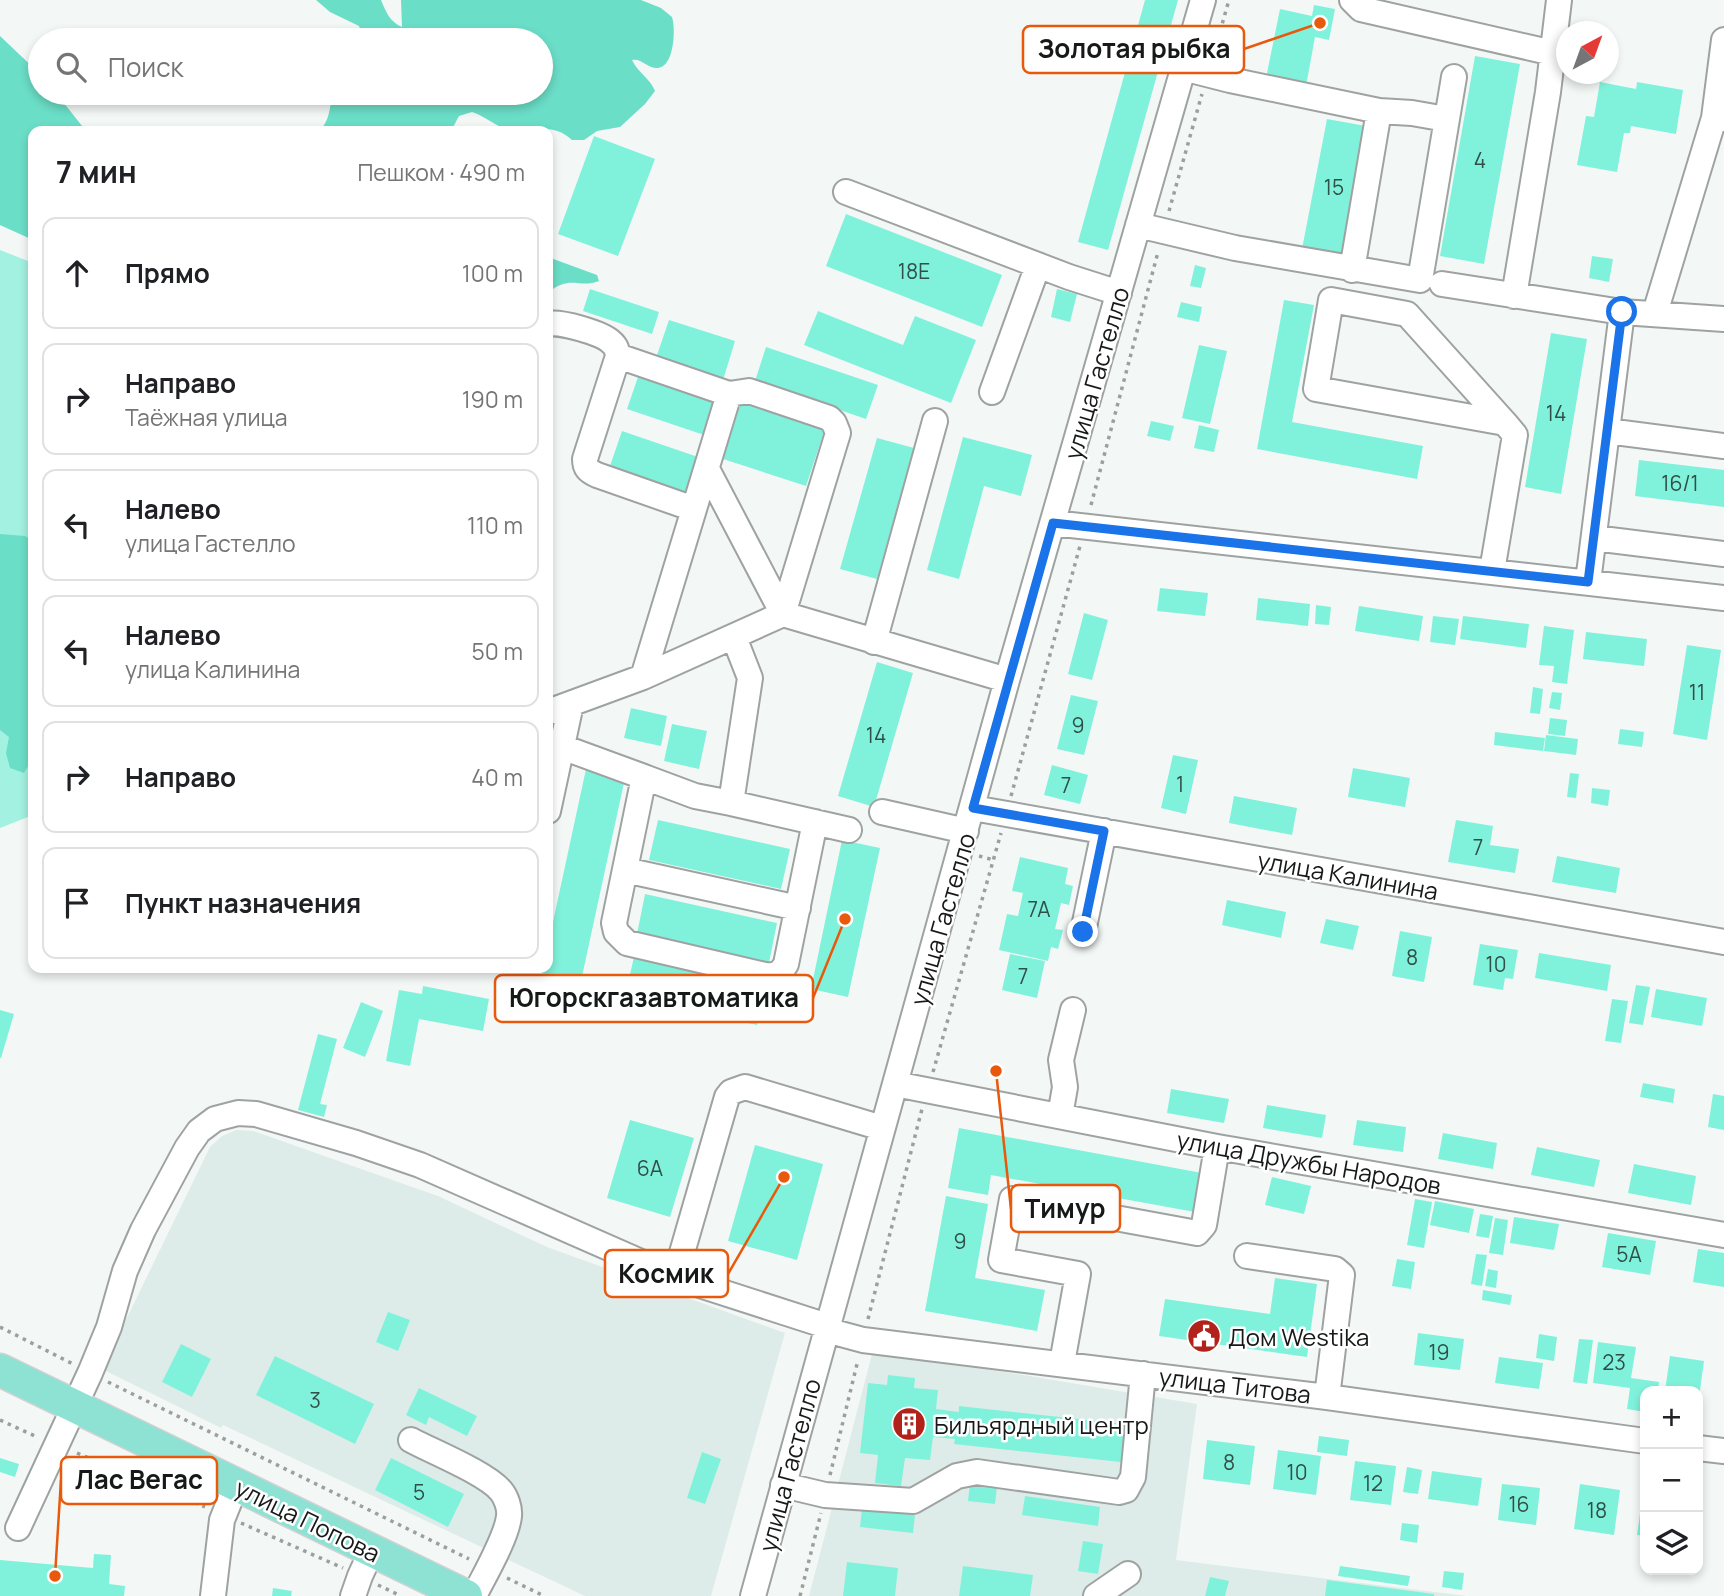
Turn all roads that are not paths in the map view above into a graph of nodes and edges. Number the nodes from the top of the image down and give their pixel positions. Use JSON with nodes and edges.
{"nodes":[{"id":1,"x":1203,"y":0,"type":"edge"},
{"id":2,"x":1352,"y":0,"type":"edge"},
{"id":3,"x":1559,"y":0,"type":"edge"},
{"id":4,"x":1724,"y":40,"type":"edge"},
{"id":5,"x":1553,"y":53,"type":"junction"},
{"id":6,"x":1183,"y":68,"type":"junction"},
{"id":7,"x":1454,"y":77,"type":"dead end"},
{"id":8,"x":1379,"y":111,"type":"junction"},
{"id":9,"x":1719,"y":118,"type":"edge"},
{"id":10,"x":1446,"y":119,"type":"junction"},
{"id":11,"x":846,"y":192,"type":"dead end"},
{"id":12,"x":1138,"y":225,"type":"junction"},
{"id":13,"x":1038,"y":265,"type":"junction"},
{"id":14,"x":1352,"y":270,"type":"junction"},
{"id":15,"x":1442,"y":284,"type":"dead end"},
{"id":16,"x":1119,"y":293,"type":"junction"},
{"id":17,"x":1514,"y":296,"type":"junction"},
{"id":18,"x":1622,"y":312,"type":"junction"},
{"id":19,"x":1655,"y":313,"type":"junction"},
{"id":20,"x":1724,"y":319,"type":"edge"},
{"id":21,"x":553,"y":324,"type":"edge"},
{"id":22,"x":618,"y":356,"type":"junction"},
{"id":23,"x":992,"y":392,"type":"dead end"},
{"id":24,"x":729,"y":394,"type":"junction"},
{"id":25,"x":935,"y":421,"type":"dead end"},
{"id":26,"x":1505,"y":423,"type":"junction"},
{"id":27,"x":1607,"y":431,"type":"junction"},
{"id":28,"x":1724,"y":446,"type":"edge"},
{"id":29,"x":707,"y":469,"type":"junction"},
{"id":30,"x":694,"y":509,"type":"junction"},
{"id":31,"x":1053,"y":523,"type":"junction"},
{"id":32,"x":1594,"y":538,"type":"junction"},
{"id":33,"x":1724,"y":554,"type":"edge"},
{"id":34,"x":1492,"y":571,"type":"junction"},
{"id":35,"x":1588,"y":582,"type":"junction"},
{"id":36,"x":1724,"y":598,"type":"edge"},
{"id":37,"x":783,"y":614,"type":"junction"},
{"id":38,"x":734,"y":637,"type":"junction"},
{"id":39,"x":874,"y":642,"type":"junction"},
{"id":40,"x":643,"y":677,"type":"junction"},
{"id":41,"x":1007,"y":680,"type":"junction"},
{"id":42,"x":572,"y":704,"type":"junction"},
{"id":43,"x":553,"y":710,"type":"edge"},
{"id":44,"x":562,"y":747,"type":"junction"},
{"id":45,"x":644,"y":778,"type":"junction"},
{"id":46,"x":553,"y":788,"type":"edge"},
{"id":47,"x":732,"y":803,"type":"junction"},
{"id":48,"x":882,"y":812,"type":"dead end"},
{"id":49,"x":970,"y":820,"type":"junction"},
{"id":50,"x":815,"y":822,"type":"junction"},
{"id":51,"x":849,"y":830,"type":"dead end"},
{"id":52,"x":1104,"y":831,"type":"junction"},
{"id":53,"x":625,"y":870,"type":"junction"},
{"id":54,"x":798,"y":908,"type":"junction"},
{"id":55,"x":1083,"y":932,"type":"dead end"},
{"id":56,"x":1724,"y":943,"type":"edge"},
{"id":57,"x":1073,"y":1010,"type":"dead end"},
{"id":58,"x":895,"y":1084,"type":"junction"},
{"id":59,"x":1060,"y":1116,"type":"junction"},
{"id":60,"x":882,"y":1128,"type":"junction"},
{"id":61,"x":1217,"y":1147,"type":"junction"},
{"id":62,"x":1724,"y":1235,"type":"edge"},
{"id":63,"x":1247,"y":1256,"type":"dead end"},
{"id":64,"x":675,"y":1277,"type":"junction"},
{"id":65,"x":827,"y":1328,"type":"junction"},
{"id":66,"x":1062,"y":1363,"type":"junction"},
{"id":67,"x":0,"y":1370,"type":"edge"},
{"id":68,"x":1143,"y":1374,"type":"junction"},
{"id":69,"x":1327,"y":1397,"type":"junction"},
{"id":70,"x":75,"y":1407,"type":"junction"},
{"id":71,"x":411,"y":1440,"type":"dead end"},
{"id":72,"x":1640,"y":1440,"type":"edge"},
{"id":73,"x":1703,"y":1449,"type":"edge"},
{"id":74,"x":1724,"y":1451,"type":"edge"},
{"id":75,"x":236,"y":1485,"type":"junction"},
{"id":76,"x":783,"y":1485,"type":"junction"},
{"id":77,"x":18,"y":1528,"type":"dead end"},
{"id":78,"x":362,"y":1574,"type":"edge"},
{"id":79,"x":1128,"y":1574,"type":"dead end"},
{"id":80,"x":213,"y":1596,"type":"edge"},
{"id":81,"x":466,"y":1596,"type":"edge"},
{"id":82,"x":474,"y":1596,"type":"edge"},
{"id":83,"x":753,"y":1596,"type":"edge"},
{"id":84,"x":1096,"y":1596,"type":"edge"}],
"edges":[{"from":1,"to":6,"type":"street","name":"улица Гастелло"},
{"from":2,"to":5,"type":"street"},
{"from":3,"to":5,"type":"street"},
{"from":4,"to":9,"type":"street"},
{"from":5,"to":17,"type":"street"},
{"from":6,"to":8,"type":"street"},
{"from":6,"to":12,"type":"street","name":"улица Гастелло"},
{"from":7,"to":10,"type":"street"},
{"from":8,"to":10,"type":"street"},
{"from":8,"to":14,"type":"street"},
{"from":9,"to":19,"type":"street"},
{"from":10,"to":14,"type":"street"},
{"from":11,"to":13,"type":"street"},
{"from":12,"to":14,"type":"street"},
{"from":12,"to":16,"type":"street","name":"улица Гастелло"},
{"from":13,"to":16,"type":"street"},
{"from":13,"to":23,"type":"street"},
{"from":15,"to":17,"type":"street"},
{"from":16,"to":31,"type":"street","name":"улица Гастелло"},
{"from":17,"to":18,"type":"street"},
{"from":18,"to":19,"type":"street"},
{"from":18,"to":27,"type":"street"},
{"from":19,"to":20,"type":"street"},
{"from":21,"to":22,"type":"street"},
{"from":22,"to":24,"type":"street"},
{"from":22,"to":30,"type":"street"},
{"from":24,"to":29,"type":"street"},
{"from":24,"to":37,"type":"street"},
{"from":25,"to":39,"type":"street"},
{"from":26,"to":26,"type":"street"},
{"from":26,"to":34,"type":"street"},
{"from":27,"to":28,"type":"street"},
{"from":27,"to":32,"type":"street"},
{"from":29,"to":30,"type":"street"},
{"from":29,"to":37,"type":"street"},
{"from":30,"to":40,"type":"street"},
{"from":31,"to":34,"type":"street"},
{"from":31,"to":41,"type":"street","name":"улица Гастелло"},
{"from":32,"to":33,"type":"street"},
{"from":32,"to":35,"type":"street"},
{"from":34,"to":35,"type":"street"},
{"from":35,"to":36,"type":"street"},
{"from":37,"to":38,"type":"street"},
{"from":37,"to":39,"type":"street"},
{"from":38,"to":40,"type":"street"},
{"from":38,"to":47,"type":"street"},
{"from":39,"to":41,"type":"street"},
{"from":40,"to":42,"type":"street"},
{"from":41,"to":49,"type":"street","name":"улица Гастелло"},
{"from":42,"to":43,"type":"street"},
{"from":42,"to":44,"type":"street"},
{"from":44,"to":45,"type":"street"},
{"from":44,"to":46,"type":"street"},
{"from":45,"to":47,"type":"street"},
{"from":45,"to":53,"type":"street"},
{"from":47,"to":50,"type":"street"},
{"from":48,"to":49,"type":"street","name":"улица Калинина"},
{"from":49,"to":52,"type":"street","name":"улица Калинина"},
{"from":49,"to":58,"type":"street","name":"улица Гастелло"},
{"from":50,"to":51,"type":"street"},
{"from":50,"to":54,"type":"street"},
{"from":52,"to":55,"type":"street"},
{"from":52,"to":56,"type":"street","name":"улица Калинина"},
{"from":53,"to":54,"type":"street"},
{"from":53,"to":54,"type":"street"},
{"from":57,"to":59,"type":"street"},
{"from":58,"to":59,"type":"street","name":"улица Дружбы Народов"},
{"from":58,"to":60,"type":"street","name":"улица Гастелло"},
{"from":59,"to":61,"type":"street","name":"улица Дружбы Народов"},
{"from":60,"to":64,"type":"street"},
{"from":60,"to":65,"type":"street","name":"улица Гастелло"},
{"from":61,"to":62,"type":"street","name":"улица Дружбы Народов"},
{"from":61,"to":66,"type":"street"},
{"from":63,"to":69,"type":"street"},
{"from":64,"to":65,"type":"street","name":"улица Титова"},
{"from":64,"to":70,"type":"street","name":"улица Титова"},
{"from":65,"to":66,"type":"street","name":"улица Титова"},
{"from":65,"to":76,"type":"street","name":"улица Гастелло"},
{"from":66,"to":68,"type":"street","name":"улица Титова"},
{"from":67,"to":70,"type":"main road","name":"улица Попова"},
{"from":68,"to":69,"type":"street","name":"улица Титова"},
{"from":68,"to":76,"type":"street"},
{"from":69,"to":72,"type":"street","name":"улица Титова"},
{"from":70,"to":75,"type":"main road","name":"улица Попова"},
{"from":70,"to":77,"type":"street","name":"улица Титова"},
{"from":71,"to":82,"type":"street"},
{"from":73,"to":74,"type":"street"},
{"from":75,"to":78,"type":"main road","name":"улица Попова"},
{"from":75,"to":80,"type":"street"},
{"from":76,"to":83,"type":"street","name":"улица Гастелло"},
{"from":78,"to":81,"type":"main road","name":"улица Попова"},
{"from":79,"to":84,"type":"street"}]}
